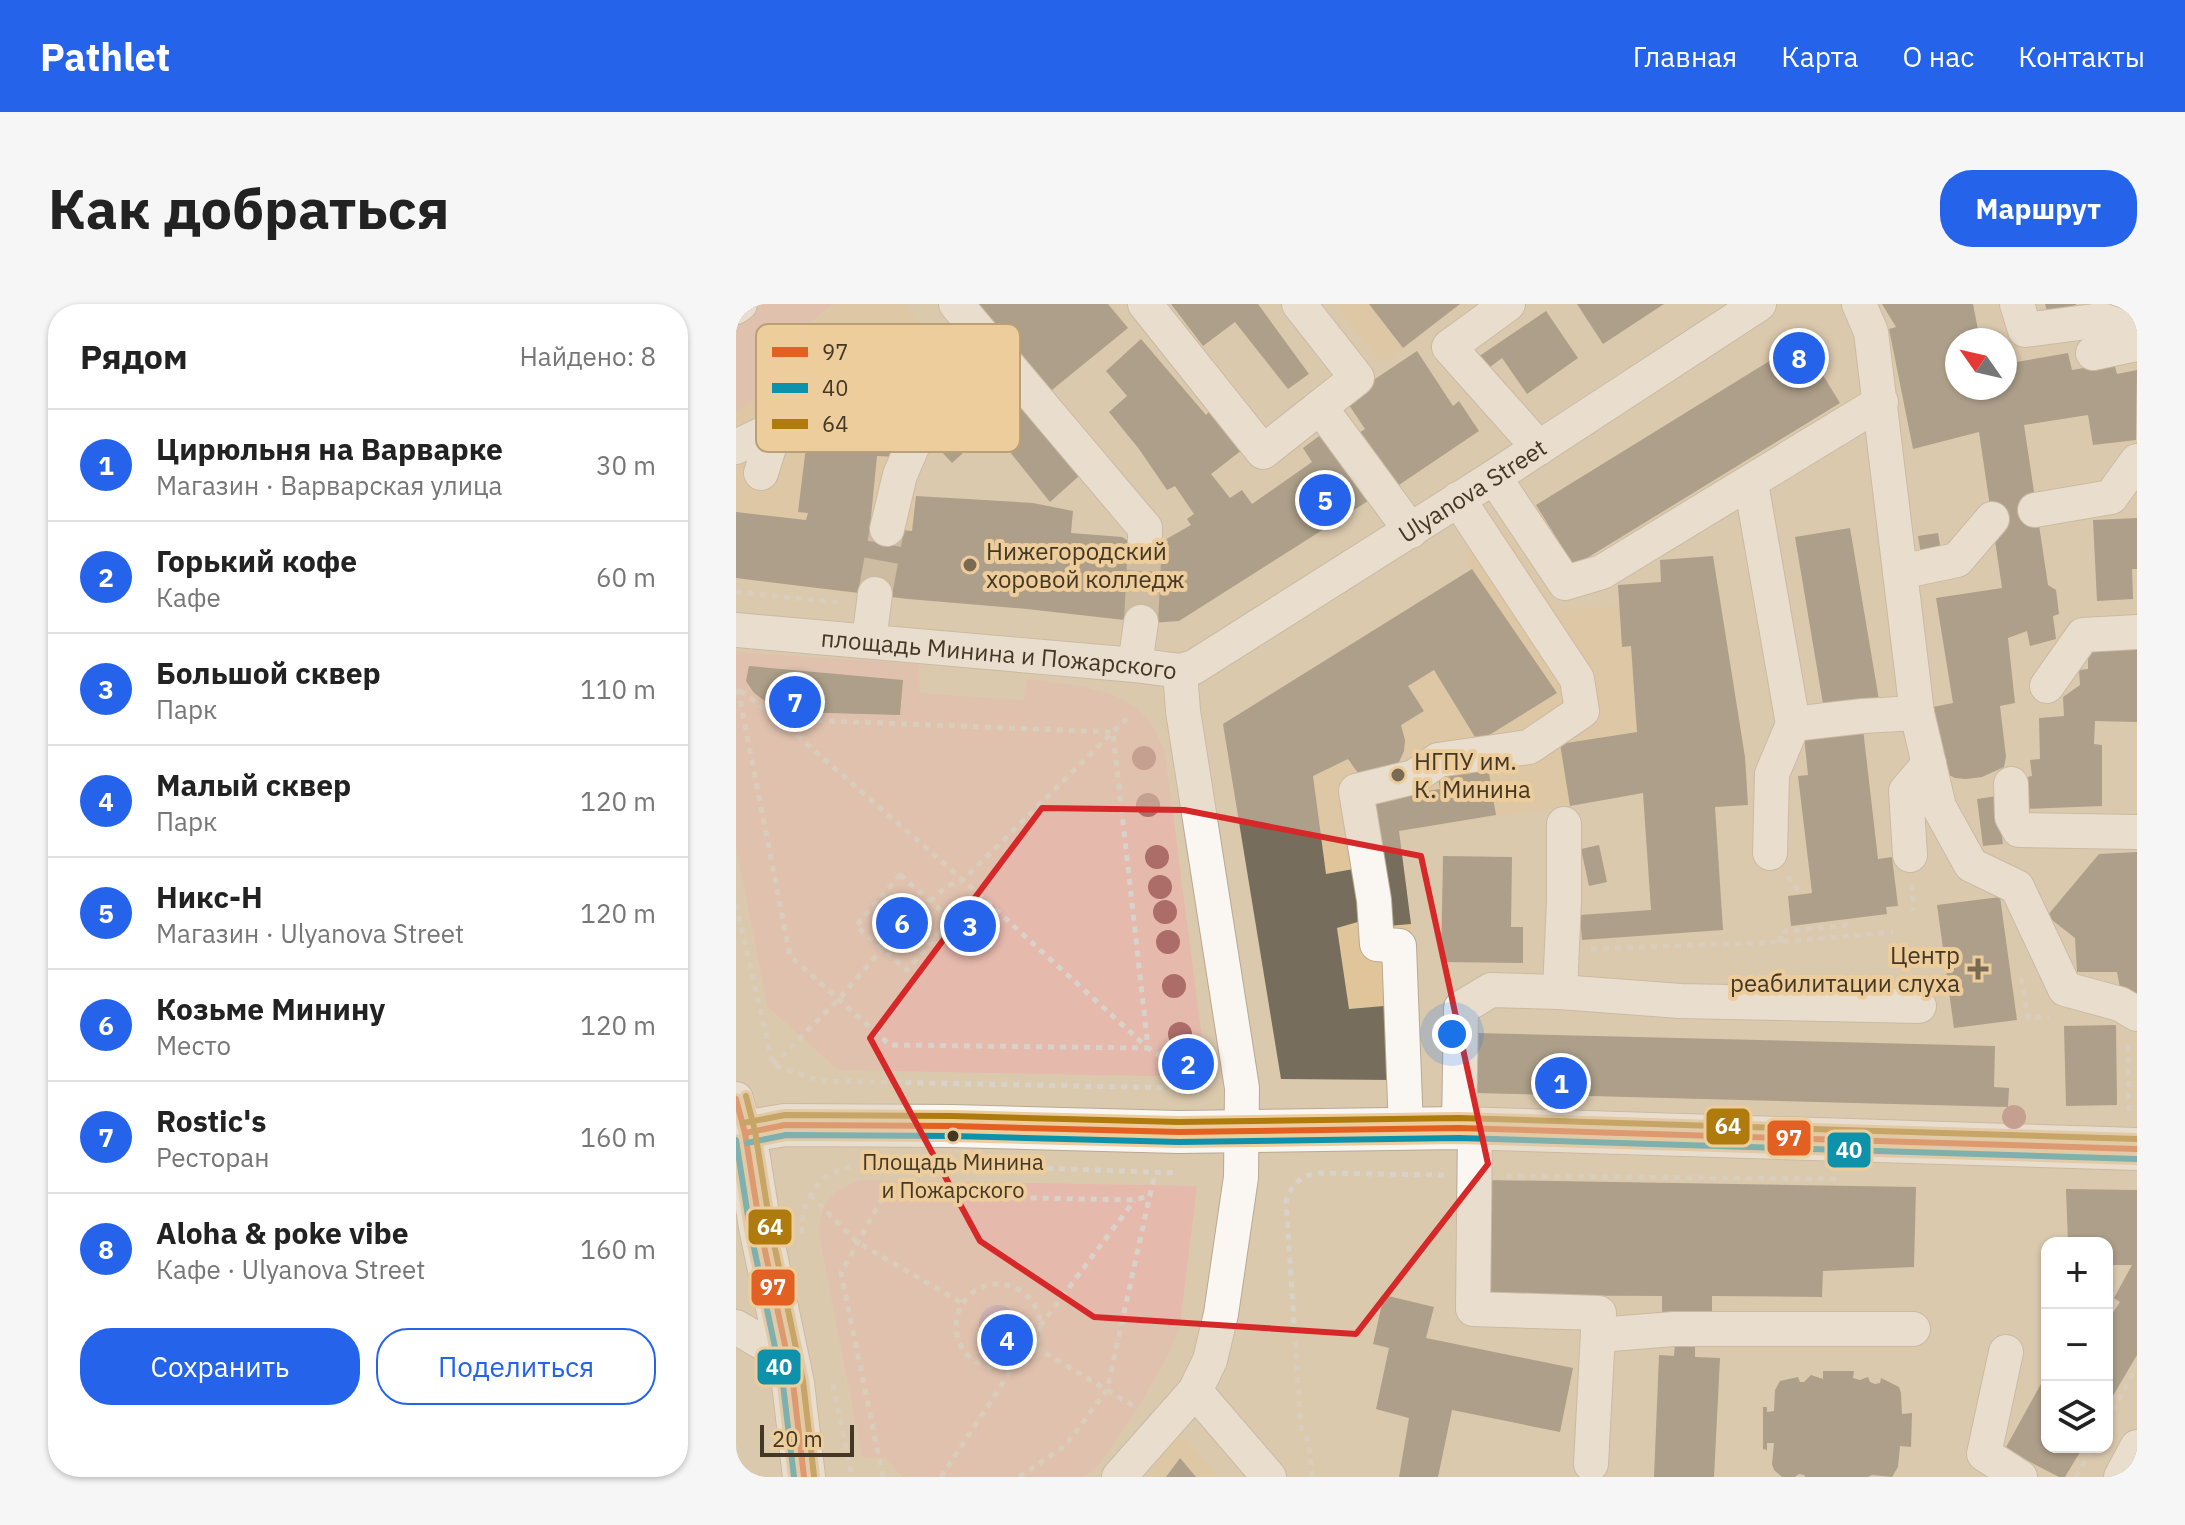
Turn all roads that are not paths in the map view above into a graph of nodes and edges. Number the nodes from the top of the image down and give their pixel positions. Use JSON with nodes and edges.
{"nodes":[{"id":1,"x":956,"y":304,"type":"edge"},
{"id":2,"x":1145,"y":304,"type":"edge"},
{"id":3,"x":1299,"y":304,"type":"edge"},
{"id":4,"x":1508,"y":304,"type":"edge"},
{"id":5,"x":1859,"y":304,"type":"edge"},
{"id":6,"x":2017,"y":304,"type":"edge"},
{"id":7,"x":1741,"y":309,"type":"edge"},
{"id":8,"x":973,"y":324,"type":"edge"},
{"id":9,"x":2137,"y":332,"type":"edge"},
{"id":10,"x":2137,"y":344,"type":"edge"},
{"id":11,"x":2093,"y":353,"type":"dead end"},
{"id":12,"x":1020,"y":380,"type":"edge"},
{"id":13,"x":1881,"y":402,"type":"junction"},
{"id":14,"x":1320,"y":407,"type":"junction"},
{"id":15,"x":756,"y":437,"type":"edge"},
{"id":16,"x":736,"y":447,"type":"edge"},
{"id":17,"x":1539,"y":448,"type":"junction"},
{"id":18,"x":768,"y":452,"type":"edge"},
{"id":19,"x":910,"y":452,"type":"edge"},
{"id":20,"x":2137,"y":461,"type":"edge"},
{"id":21,"x":761,"y":473,"type":"dead end"},
{"id":22,"x":1494,"y":477,"type":"junction"},
{"id":23,"x":1751,"y":483,"type":"junction"},
{"id":24,"x":1458,"y":499,"type":"junction"},
{"id":25,"x":2035,"y":510,"type":"dead end"},
{"id":26,"x":1992,"y":519,"type":"dead end"},
{"id":27,"x":887,"y":529,"type":"tunnel mouth"},
{"id":28,"x":1411,"y":531,"type":"junction"},
{"id":29,"x":1145,"y":542,"type":"tunnel mouth"},
{"id":30,"x":1900,"y":572,"type":"junction"},
{"id":31,"x":875,"y":594,"type":"tunnel mouth"},
{"id":32,"x":1141,"y":622,"type":"tunnel mouth"},
{"id":33,"x":736,"y":630,"type":"edge"},
{"id":34,"x":2137,"y":632,"type":"edge"},
{"id":35,"x":869,"y":641,"type":"junction"},
{"id":36,"x":1135,"y":665,"type":"junction"},
{"id":37,"x":1180,"y":671,"type":"junction"},
{"id":38,"x":2047,"y":686,"type":"dead end"},
{"id":39,"x":1917,"y":713,"type":"junction"},
{"id":40,"x":1793,"y":724,"type":"junction"},
{"id":41,"x":1929,"y":764,"type":"junction"},
{"id":42,"x":2011,"y":784,"type":"dead end"},
{"id":43,"x":1564,"y":824,"type":"dead end"},
{"id":44,"x":2137,"y":832,"type":"edge"},
{"id":45,"x":2006,"y":838,"type":"junction"},
{"id":46,"x":1770,"y":853,"type":"dead end"},
{"id":47,"x":1910,"y":855,"type":"dead end"},
{"id":48,"x":2008,"y":883,"type":"junction"},
{"id":49,"x":1560,"y":992,"type":"junction"},
{"id":50,"x":1919,"y":1006,"type":"dead end"},
{"id":51,"x":2133,"y":1027,"type":"edge"},
{"id":52,"x":739,"y":1122,"type":"edge"},
{"id":53,"x":1467,"y":1128,"type":"junction"},
{"id":54,"x":1406,"y":1129,"type":"junction"},
{"id":55,"x":1241,"y":1131,"type":"junction"},
{"id":56,"x":2133,"y":1136,"type":"edge"},
{"id":57,"x":736,"y":1327,"type":"edge"},
{"id":58,"x":1913,"y":1329,"type":"dead end"},
{"id":59,"x":1598,"y":1335,"type":"junction"},
{"id":60,"x":2006,"y":1352,"type":"dead end"},
{"id":61,"x":813,"y":1383,"type":"junction"},
{"id":62,"x":1195,"y":1391,"type":"junction"},
{"id":63,"x":1591,"y":1464,"type":"dead end"},
{"id":64,"x":804,"y":1477,"type":"edge"},
{"id":65,"x":1119,"y":1477,"type":"edge"},
{"id":66,"x":1269,"y":1477,"type":"edge"},
{"id":67,"x":2020,"y":1477,"type":"edge"}],
"edges":[{"from":1,"to":8,"type":"street"},
{"from":2,"to":14,"type":"street"},
{"from":3,"to":14,"type":"street"},
{"from":4,"to":17,"type":"street"},
{"from":5,"to":13,"type":"street"},
{"from":6,"to":9,"type":"street"},
{"from":7,"to":17,"type":"street","name":"Ulyanova Street"},
{"from":10,"to":11,"type":"street"},
{"from":12,"to":29,"type":"street"},
{"from":13,"to":23,"type":"street"},
{"from":13,"to":30,"type":"street"},
{"from":14,"to":28,"type":"street"},
{"from":15,"to":16,"type":"street"},
{"from":17,"to":22,"type":"street","name":"Ulyanova Street"},
{"from":18,"to":21,"type":"street"},
{"from":19,"to":27,"type":"street"},
{"from":20,"to":25,"type":"street"},
{"from":22,"to":23,"type":"street"},
{"from":22,"to":24,"type":"street","name":"Ulyanova Street"},
{"from":23,"to":40,"type":"street"},
{"from":24,"to":28,"type":"street","name":"Ulyanova Street"},
{"from":24,"to":54,"type":"street"},
{"from":26,"to":30,"type":"street"},
{"from":28,"to":37,"type":"street","name":"Ulyanova Street"},
{"from":30,"to":39,"type":"street"},
{"from":31,"to":35,"type":"street"},
{"from":32,"to":36,"type":"street"},
{"from":33,"to":35,"type":"street","name":"площадь Минина и Пожарского"},
{"from":34,"to":38,"type":"street"},
{"from":35,"to":36,"type":"street","name":"площадь Минина и Пожарского"},
{"from":36,"to":37,"type":"street","name":"площадь Минина и Пожарского"},
{"from":37,"to":55,"type":"street","name":"площадь Минина и Пожарского"},
{"from":39,"to":40,"type":"street"},
{"from":39,"to":41,"type":"street"},
{"from":40,"to":46,"type":"street"},
{"from":41,"to":47,"type":"street"},
{"from":41,"to":48,"type":"street"},
{"from":42,"to":45,"type":"street"},
{"from":43,"to":49,"type":"street"},
{"from":44,"to":45,"type":"street"},
{"from":45,"to":48,"type":"street"},
{"from":48,"to":51,"type":"street"},
{"from":49,"to":50,"type":"street"},
{"from":49,"to":53,"type":"street"},
{"from":52,"to":55,"type":"main road"},
{"from":52,"to":61,"type":"main road"},
{"from":53,"to":54,"type":"main road"},
{"from":53,"to":56,"type":"main road"},
{"from":53,"to":59,"type":"street"},
{"from":54,"to":55,"type":"main road"},
{"from":55,"to":62,"type":"street","name":"площадь Минина и Пожарского"},
{"from":57,"to":61,"type":"street"},
{"from":58,"to":59,"type":"street"},
{"from":59,"to":63,"type":"street"},
{"from":60,"to":67,"type":"street"},
{"from":61,"to":64,"type":"main road"},
{"from":62,"to":65,"type":"street","name":"площадь Минина и Пожарского"},
{"from":62,"to":66,"type":"street"}]}
